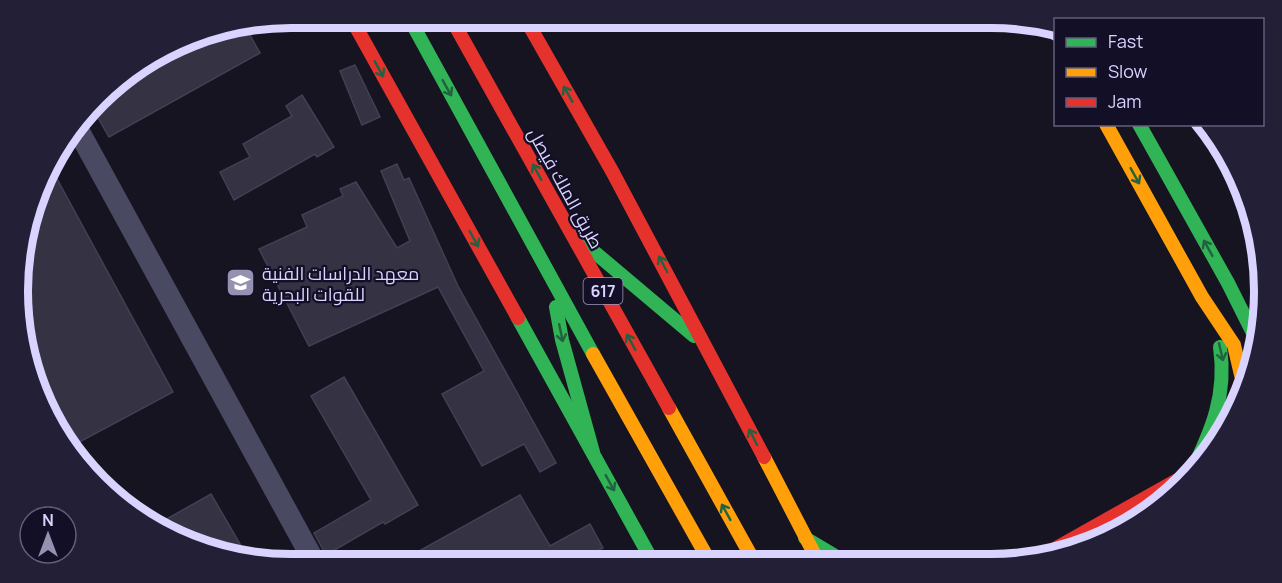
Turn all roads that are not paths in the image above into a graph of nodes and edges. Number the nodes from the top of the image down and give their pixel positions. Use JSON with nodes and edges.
{"nodes":[{"id":1,"x":357,"y":28,"type":"edge"},
{"id":2,"x":414,"y":28,"type":"edge"},
{"id":3,"x":458,"y":28,"type":"edge"},
{"id":4,"x":531,"y":28,"type":"edge"},
{"id":5,"x":1107,"y":126,"type":"edge"},
{"id":6,"x":1140,"y":126,"type":"edge"},
{"id":7,"x":81,"y":134,"type":"edge"},
{"id":8,"x":570,"y":232,"type":"junction"},
{"id":9,"x":550,"y":276,"type":"junction"},
{"id":10,"x":1228,"y":283,"type":"junction"},
{"id":11,"x":1202,"y":297,"type":"junction"},
{"id":12,"x":1252,"y":314,"type":"edge"},
{"id":13,"x":1250,"y":329,"type":"edge"},
{"id":14,"x":707,"y":347,"type":"junction"},
{"id":15,"x":1241,"y":374,"type":"edge"},
{"id":16,"x":1210,"y":436,"type":"edge"},
{"id":17,"x":593,"y":452,"type":"junction"},
{"id":18,"x":1166,"y":487,"type":"edge"},
{"id":19,"x":805,"y":538,"type":"junction"},
{"id":20,"x":1061,"y":545,"type":"edge"},
{"id":21,"x":310,"y":554,"type":"edge"},
{"id":22,"x":649,"y":554,"type":"edge"},
{"id":23,"x":705,"y":554,"type":"edge"},
{"id":24,"x":749,"y":554,"type":"edge"},
{"id":25,"x":814,"y":554,"type":"edge"},
{"id":26,"x":832,"y":554,"type":"edge"}],
"edges":[{"from":1,"to":17,"type":"main road","one_way":true},
{"from":2,"to":9,"type":"main road","number":"617","one_way":true},
{"from":8,"to":3,"type":"main road","name":"طريق الملك فيصل","number":"617","one_way":true},
{"from":14,"to":4,"type":"main road","one_way":true},
{"from":5,"to":11,"type":"main road","one_way":true},
{"from":10,"to":6,"type":"main road","one_way":true},
{"from":7,"to":21,"type":"street"},
{"from":8,"to":14,"type":"main road"},
{"from":24,"to":8,"type":"main road","name":"طريق الملك فيصل","number":"617","one_way":true},
{"from":9,"to":17,"type":"main road","one_way":true},
{"from":9,"to":23,"type":"main road","number":"617"},
{"from":10,"to":12,"type":"main road"},
{"from":10,"to":13,"type":"main road"},
{"from":11,"to":15,"type":"main road"},
{"from":11,"to":16,"type":"main road","one_way":true},
{"from":19,"to":14,"type":"main road","one_way":true},
{"from":17,"to":22,"type":"main road","one_way":true},
{"from":18,"to":20,"type":"main road"},
{"from":19,"to":25,"type":"main road"},
{"from":19,"to":26,"type":"main road"}]}
